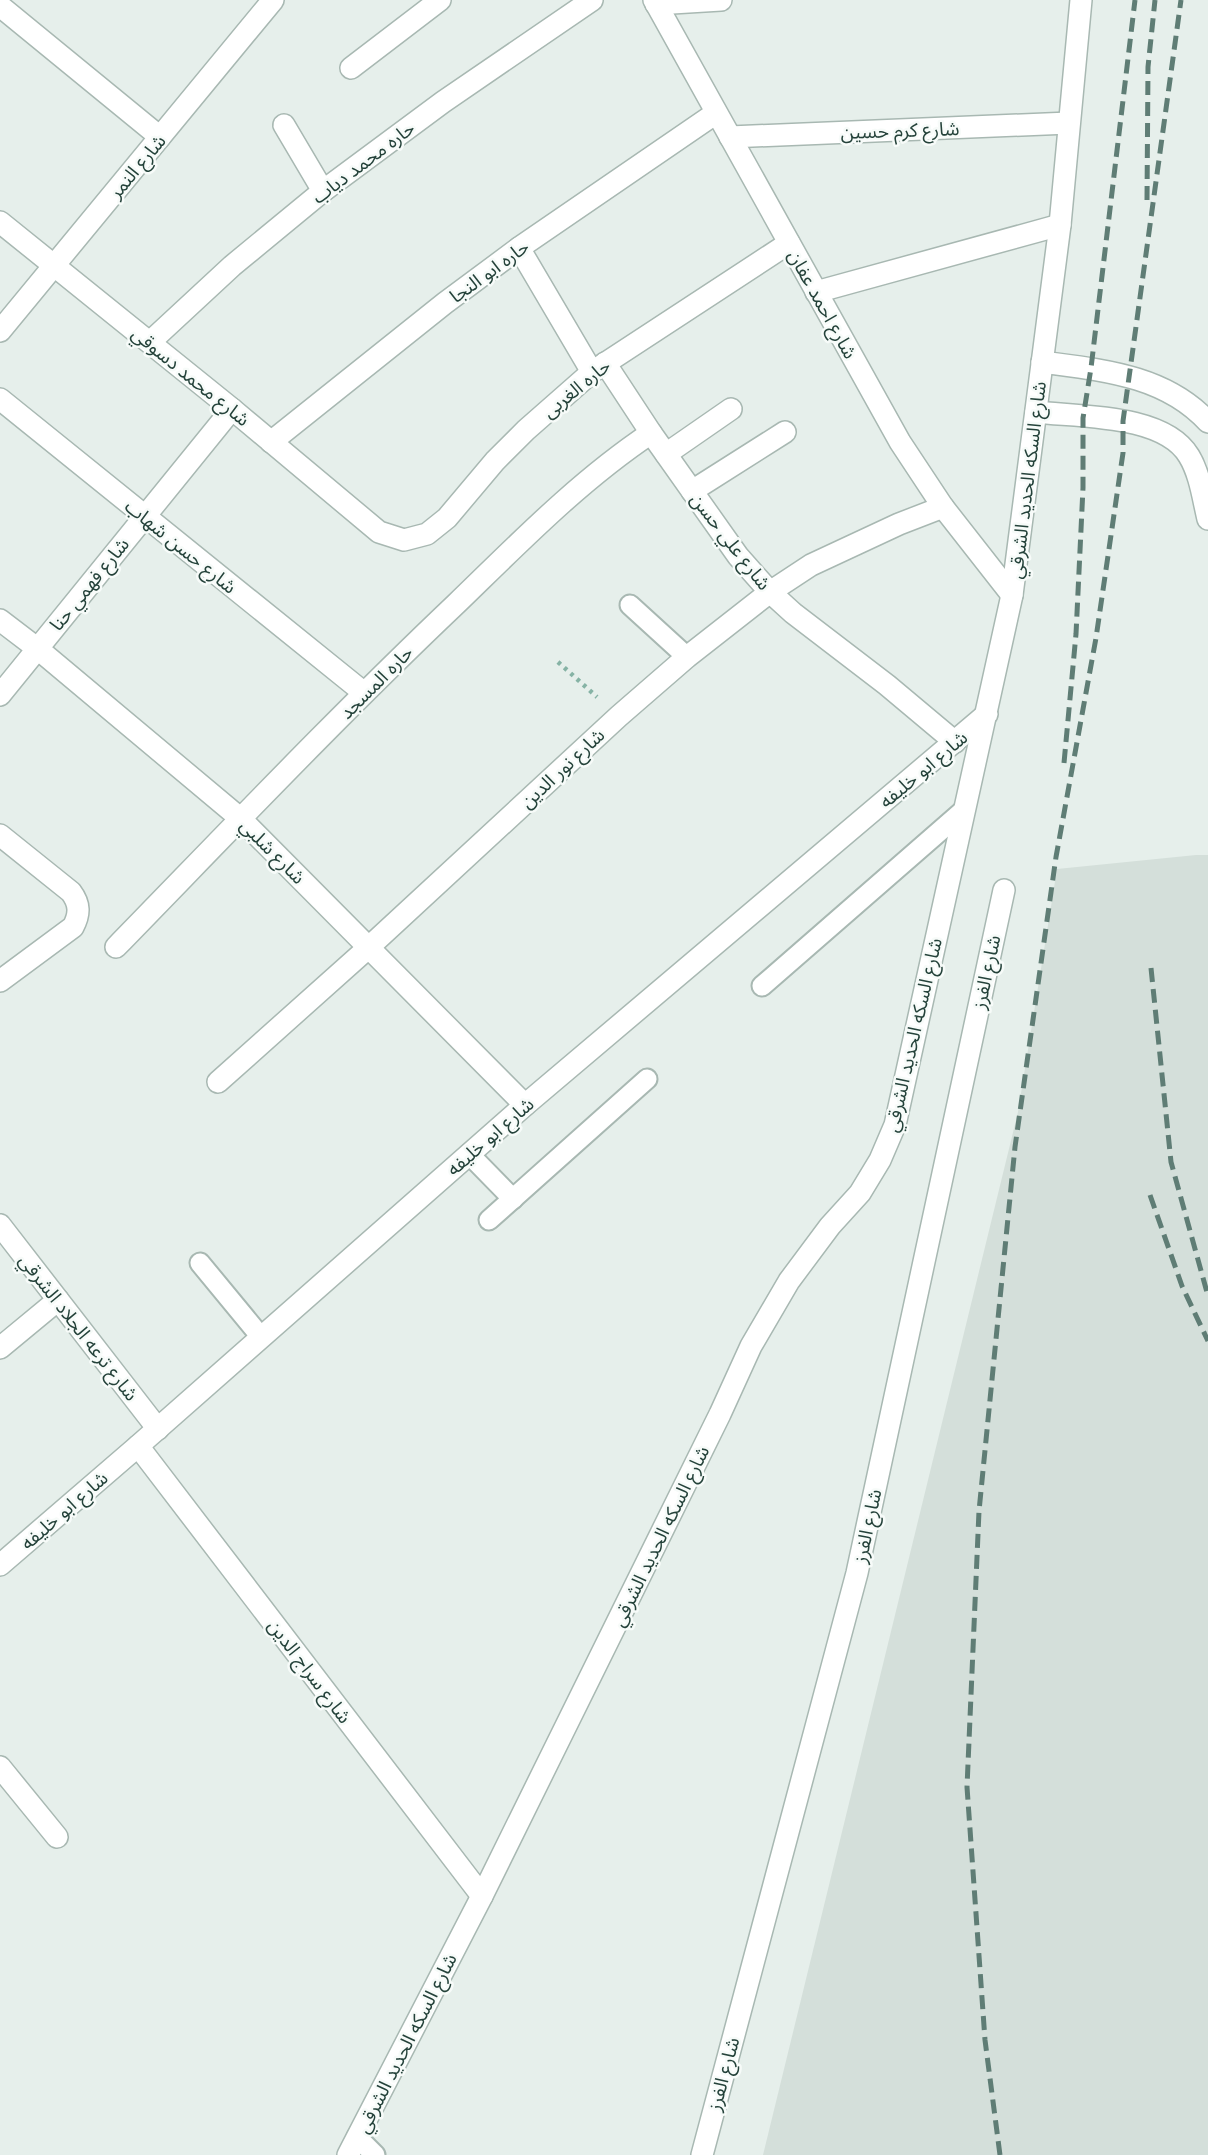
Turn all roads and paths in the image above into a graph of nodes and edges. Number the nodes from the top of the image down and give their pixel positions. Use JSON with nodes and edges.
{"nodes":[{"id":1,"x":272,"y":0,"type":"edge"},
{"id":2,"x":440,"y":0,"type":"edge"},
{"id":3,"x":592,"y":0,"type":"edge"},
{"id":4,"x":721,"y":0,"type":"edge"},
{"id":5,"x":1081,"y":0,"type":"edge"},
{"id":6,"x":655,"y":2,"type":"edge"},
{"id":7,"x":0,"y":6,"type":"edge"},
{"id":8,"x":351,"y":68,"type":"dead end"},
{"id":9,"x":716,"y":113,"type":"junction"},
{"id":10,"x":1069,"y":123,"type":"junction"},
{"id":11,"x":284,"y":125,"type":"dead end"},
{"id":12,"x":160,"y":137,"type":"junction"},
{"id":13,"x":730,"y":137,"type":"junction"},
{"id":14,"x":323,"y":191,"type":"junction"},
{"id":15,"x":0,"y":222,"type":"edge"},
{"id":16,"x":1060,"y":225,"type":"junction"},
{"id":17,"x":789,"y":243,"type":"junction"},
{"id":18,"x":519,"y":248,"type":"junction"},
{"id":19,"x":54,"y":266,"type":"junction"},
{"id":20,"x":816,"y":292,"type":"junction"},
{"id":21,"x":0,"y":331,"type":"edge"},
{"id":22,"x":150,"y":342,"type":"junction"},
{"id":23,"x":1042,"y":362,"type":"junction"},
{"id":24,"x":599,"y":367,"type":"junction"},
{"id":25,"x":0,"y":398,"type":"edge"},
{"id":26,"x":232,"y":408,"type":"junction"},
{"id":27,"x":731,"y":409,"type":"dead end"},
{"id":28,"x":1036,"y":412,"type":"junction"},
{"id":29,"x":1208,"y":422,"type":"edge"},
{"id":30,"x":785,"y":432,"type":"dead end"},
{"id":31,"x":651,"y":433,"type":"junction"},
{"id":32,"x":271,"y":442,"type":"junction"},
{"id":33,"x":666,"y":454,"type":"junction"},
{"id":34,"x":692,"y":491,"type":"junction"},
{"id":35,"x":943,"y":507,"type":"junction"},
{"id":36,"x":144,"y":517,"type":"junction"},
{"id":37,"x":1208,"y":519,"type":"edge"},
{"id":38,"x":380,"y":531,"type":"joint"},
{"id":39,"x":770,"y":592,"type":"junction"},
{"id":40,"x":1012,"y":595,"type":"junction"},
{"id":41,"x":630,"y":605,"type":"dead end"},
{"id":42,"x":0,"y":620,"type":"edge"},
{"id":43,"x":38,"y":649,"type":"junction"},
{"id":44,"x":687,"y":657,"type":"junction"},
{"id":45,"x":558,"y":662,"type":"dead end"},
{"id":46,"x":363,"y":692,"type":"junction"},
{"id":47,"x":0,"y":695,"type":"edge"},
{"id":48,"x":987,"y":714,"type":"junction"},
{"id":49,"x":619,"y":716,"type":"junction"},
{"id":50,"x":955,"y":742,"type":"junction"},
{"id":51,"x":964,"y":810,"type":"junction"},
{"id":52,"x":241,"y":819,"type":"junction"},
{"id":53,"x":0,"y":835,"type":"edge"},
{"id":54,"x":1004,"y":890,"type":"dead end"},
{"id":55,"x":116,"y":947,"type":"dead end"},
{"id":56,"x":368,"y":948,"type":"junction"},
{"id":57,"x":0,"y":981,"type":"edge"},
{"id":58,"x":762,"y":986,"type":"dead end"},
{"id":59,"x":647,"y":1079,"type":"dead end"},
{"id":60,"x":218,"y":1082,"type":"dead end"},
{"id":61,"x":525,"y":1105,"type":"junction"},
{"id":62,"x":469,"y":1154,"type":"junction"},
{"id":63,"x":513,"y":1199,"type":"junction"},
{"id":64,"x":489,"y":1220,"type":"dead end"},
{"id":65,"x":0,"y":1225,"type":"edge"},
{"id":66,"x":201,"y":1263,"type":"dead end"},
{"id":67,"x":58,"y":1300,"type":"junction"},
{"id":68,"x":261,"y":1338,"type":"junction"},
{"id":69,"x":0,"y":1348,"type":"edge"},
{"id":70,"x":158,"y":1429,"type":"junction"},
{"id":71,"x":138,"y":1446,"type":"junction"},
{"id":72,"x":4,"y":1554,"type":"edge"},
{"id":73,"x":0,"y":1767,"type":"edge"},
{"id":74,"x":57,"y":1837,"type":"dead end"},
{"id":75,"x":482,"y":1896,"type":"junction"},
{"id":76,"x":353,"y":2146,"type":"edge"},
{"id":77,"x":375,"y":2155,"type":"edge"},
{"id":78,"x":702,"y":2155,"type":"edge"}],
"edges":[{"from":1,"to":12,"type":"street","name":"شارع النمر"},
{"from":2,"to":8,"type":"street"},
{"from":3,"to":14,"type":"street","name":"حاره محمد دياب"},
{"from":4,"to":6,"type":"street"},
{"from":5,"to":10,"type":"street","name":"شارع السكه الحديد الشرقي"},
{"from":6,"to":9,"type":"street","name":"شارع احمد عفان"},
{"from":7,"to":12,"type":"street"},
{"from":9,"to":13,"type":"street","name":"شارع احمد عفان"},
{"from":9,"to":18,"type":"street","name":"حاره ابو النجا"},
{"from":10,"to":13,"type":"street","name":"شارع كرم حسين"},
{"from":10,"to":16,"type":"street","name":"شارع السكه الحديد الشرقي"},
{"from":11,"to":14,"type":"street"},
{"from":12,"to":19,"type":"street","name":"شارع النمر"},
{"from":13,"to":17,"type":"street","name":"شارع احمد عفان"},
{"from":14,"to":22,"type":"street","name":"حاره محمد دياب"},
{"from":15,"to":19,"type":"street","name":"شارع محمد دسوقي"},
{"from":16,"to":20,"type":"street"},
{"from":16,"to":23,"type":"street","name":"شارع السكه الحديد الشرقي"},
{"from":17,"to":20,"type":"street","name":"شارع احمد عفان"},
{"from":17,"to":24,"type":"street","name":"حاره الغربى"},
{"from":18,"to":24,"type":"street","name":"شارع علي حسن"},
{"from":18,"to":32,"type":"street","name":"حاره ابو النجا"},
{"from":19,"to":21,"type":"street","name":"شارع النمر"},
{"from":19,"to":22,"type":"street","name":"شارع محمد دسوقي"},
{"from":20,"to":35,"type":"street","name":"شارع احمد عفان"},
{"from":22,"to":26,"type":"street","name":"شارع محمد دسوقي"},
{"from":23,"to":28,"type":"street","name":"شارع السكه الحديد الشرقي"},
{"from":23,"to":29,"type":"street"},
{"from":24,"to":31,"type":"street","name":"شارع علي حسن"},
{"from":24,"to":38,"type":"street","name":"حاره الغربى"},
{"from":25,"to":36,"type":"street","name":"شارع حسن شهاب"},
{"from":26,"to":32,"type":"street","name":"شارع محمد دسوقي"},
{"from":26,"to":36,"type":"street","name":"شارع فهمي حنا"},
{"from":27,"to":33,"type":"street"},
{"from":28,"to":37,"type":"street"},
{"from":28,"to":40,"type":"street","name":"شارع السكه الحديد الشرقي"},
{"from":30,"to":34,"type":"street"},
{"from":31,"to":33,"type":"street","name":"شارع علي حسن"},
{"from":31,"to":46,"type":"street","name":"حاره المسجد"},
{"from":32,"to":38,"type":"street","name":"شارع محمد دسوقي"},
{"from":33,"to":34,"type":"street","name":"شارع علي حسن"},
{"from":34,"to":39,"type":"street","name":"شارع علي حسن"},
{"from":35,"to":39,"type":"street","name":"شارع نور الدين"},
{"from":35,"to":40,"type":"street","name":"شارع احمد عفان"},
{"from":36,"to":43,"type":"street","name":"شارع فهمي حنا"},
{"from":36,"to":46,"type":"street","name":"شارع حسن شهاب"},
{"from":39,"to":44,"type":"street","name":"شارع نور الدين"},
{"from":39,"to":50,"type":"street","name":"شارع علي حسن"},
{"from":40,"to":48,"type":"street","name":"شارع السكه الحديد الشرقي"},
{"from":41,"to":44,"type":"lane"},
{"from":42,"to":43,"type":"street","name":"شارع شلبي"},
{"from":43,"to":47,"type":"street","name":"شارع فهمي حنا"},
{"from":43,"to":52,"type":"street","name":"شارع شلبي"},
{"from":44,"to":49,"type":"street","name":"شارع نور الدين"},
{"from":45,"to":49,"type":"path"},
{"from":46,"to":52,"type":"street","name":"حاره المسجد"},
{"from":48,"to":50,"type":"street","name":"شارع ابو خليفه"},
{"from":48,"to":51,"type":"street","name":"شارع السكه الحديد الشرقي"},
{"from":49,"to":56,"type":"street","name":"شارع نور الدين"},
{"from":50,"to":61,"type":"street","name":"شارع ابو خليفه"},
{"from":51,"to":58,"type":"lane"},
{"from":51,"to":75,"type":"street","name":"شارع السكه الحديد الشرقي"},
{"from":52,"to":55,"type":"street","name":"حاره المسجد"},
{"from":52,"to":56,"type":"street","name":"شارع شلبي"},
{"from":53,"to":57,"type":"street"},
{"from":54,"to":78,"type":"street","name":"شارع الفرز"},
{"from":56,"to":60,"type":"street","name":"شارع نور الدين"},
{"from":56,"to":61,"type":"street","name":"شارع شلبي"},
{"from":59,"to":63,"type":"lane"},
{"from":61,"to":62,"type":"street","name":"شارع ابو خليفه"},
{"from":62,"to":63,"type":"lane"},
{"from":62,"to":68,"type":"street","name":"شارع ابو خليفه"},
{"from":63,"to":64,"type":"lane"},
{"from":65,"to":67,"type":"street","name":"شارع ترعه الجلاد الشرقي"},
{"from":66,"to":68,"type":"lane"},
{"from":67,"to":69,"type":"street"},
{"from":67,"to":70,"type":"street","name":"شارع ترعه الجلاد الشرقي"},
{"from":68,"to":70,"type":"street","name":"شارع ابو خليفه"},
{"from":70,"to":71,"type":"street","name":"شارع ابو خليفه"},
{"from":71,"to":72,"type":"street","name":"شارع ابو خليفه"},
{"from":71,"to":75,"type":"street","name":"شارع سراج الدين"},
{"from":73,"to":74,"type":"street"},
{"from":75,"to":76,"type":"street","name":"شارع السكه الحديد الشرقي"},
{"from":76,"to":77,"type":"lane"}]}
